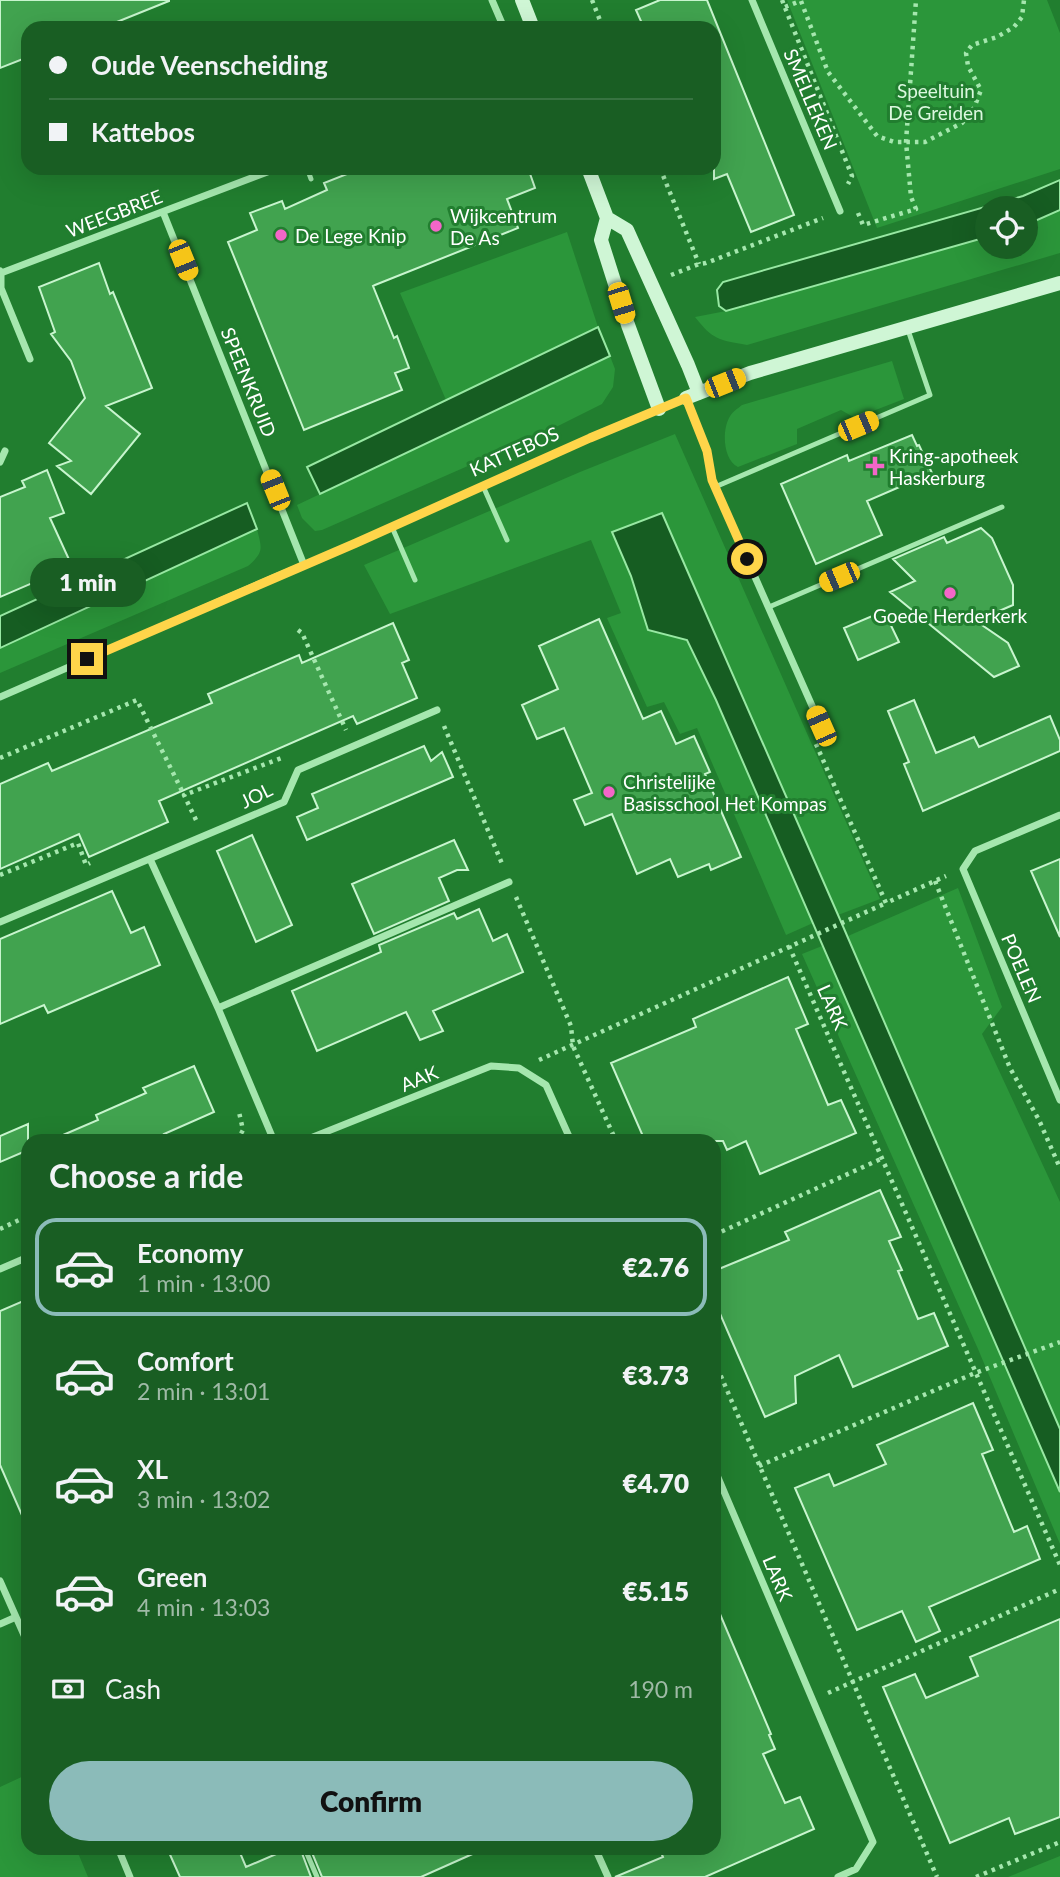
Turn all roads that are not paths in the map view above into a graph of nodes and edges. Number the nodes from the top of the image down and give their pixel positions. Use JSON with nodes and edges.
{"nodes":[{"id":1,"x":492,"y":0,"type":"edge"},
{"id":2,"x":522,"y":0,"type":"edge"},
{"id":3,"x":752,"y":0,"type":"edge"},
{"id":4,"x":501,"y":21,"type":"edge"},
{"id":5,"x":530,"y":21,"type":"edge"},
{"id":6,"x":260,"y":175,"type":"edge"},
{"id":7,"x":310,"y":175,"type":"edge"},
{"id":8,"x":591,"y":175,"type":"edge"},
{"id":9,"x":311,"y":179,"type":"dead end"},
{"id":10,"x":841,"y":211,"type":"dead end"},
{"id":11,"x":163,"y":212,"type":"junction"},
{"id":12,"x":607,"y":218,"type":"junction"},
{"id":13,"x":0,"y":272,"type":"edge"},
{"id":14,"x":1060,"y":283,"type":"edge"},
{"id":15,"x":907,"y":327,"type":"junction"},
{"id":16,"x":30,"y":359,"type":"dead end"},
{"id":17,"x":693,"y":396,"type":"junction"},
{"id":18,"x":659,"y":409,"type":"junction"},
{"id":19,"x":5,"y":451,"type":"dead end"},
{"id":20,"x":0,"y":462,"type":"edge"},
{"id":21,"x":483,"y":486,"type":"junction"},
{"id":22,"x":715,"y":487,"type":"junction"},
{"id":23,"x":1002,"y":507,"type":"dead end"},
{"id":24,"x":392,"y":527,"type":"junction"},
{"id":25,"x":507,"y":540,"type":"dead end"},
{"id":26,"x":304,"y":565,"type":"junction"},
{"id":27,"x":415,"y":580,"type":"dead end"},
{"id":28,"x":769,"y":607,"type":"junction"},
{"id":29,"x":0,"y":697,"type":"edge"},
{"id":30,"x":437,"y":710,"type":"dead end"},
{"id":31,"x":821,"y":726,"type":"dead end"},
{"id":32,"x":1060,"y":815,"type":"edge"},
{"id":33,"x":149,"y":859,"type":"junction"},
{"id":34,"x":509,"y":881,"type":"dead end"},
{"id":35,"x":0,"y":922,"type":"edge"},
{"id":36,"x":218,"y":1008,"type":"junction"},
{"id":37,"x":1060,"y":1100,"type":"edge"},
{"id":38,"x":271,"y":1134,"type":"edge"},
{"id":39,"x":321,"y":1134,"type":"edge"},
{"id":40,"x":568,"y":1134,"type":"edge"},
{"id":41,"x":21,"y":1260,"type":"edge"},
{"id":42,"x":0,"y":1269,"type":"edge"},
{"id":43,"x":721,"y":1484,"type":"edge"},
{"id":44,"x":0,"y":1581,"type":"edge"},
{"id":45,"x":16,"y":1617,"type":"junction"},
{"id":46,"x":0,"y":1624,"type":"edge"},
{"id":47,"x":21,"y":1628,"type":"edge"},
{"id":48,"x":121,"y":1855,"type":"edge"},
{"id":49,"x":308,"y":1855,"type":"edge"},
{"id":50,"x":598,"y":1855,"type":"edge"},
{"id":51,"x":130,"y":1877,"type":"edge"},
{"id":52,"x":317,"y":1877,"type":"edge"},
{"id":53,"x":608,"y":1877,"type":"edge"},
{"id":54,"x":838,"y":1877,"type":"edge"}],
"edges":[{"from":1,"to":4,"type":"street"},
{"from":2,"to":5,"type":"street"},
{"from":3,"to":10,"type":"street","name":"SMELLEKEN"},
{"from":6,"to":11,"type":"street","name":"WEEGBREE"},
{"from":7,"to":9,"type":"lane"},
{"from":8,"to":12,"type":"street"},
{"from":11,"to":13,"type":"street","name":"WEEGBREE"},
{"from":11,"to":26,"type":"street","name":"SPEENKRUID"},
{"from":12,"to":17,"type":"street"},
{"from":12,"to":18,"type":"street"},
{"from":13,"to":16,"type":"street","name":"WEEGBREE"},
{"from":14,"to":15,"type":"street","name":"KATTEBOS"},
{"from":15,"to":17,"type":"street","name":"KATTEBOS"},
{"from":15,"to":22,"type":"lane"},
{"from":17,"to":18,"type":"street","name":"KATTEBOS"},
{"from":17,"to":22,"type":"street"},
{"from":18,"to":21,"type":"street","name":"KATTEBOS"},
{"from":19,"to":20,"type":"street"},
{"from":21,"to":24,"type":"street","name":"KATTEBOS"},
{"from":21,"to":25,"type":"lane"},
{"from":22,"to":28,"type":"street"},
{"from":23,"to":28,"type":"lane"},
{"from":24,"to":26,"type":"street","name":"KATTEBOS"},
{"from":24,"to":27,"type":"lane"},
{"from":26,"to":29,"type":"street","name":"KATTEBOS"},
{"from":28,"to":31,"type":"street"},
{"from":30,"to":33,"type":"street","name":"JOL"},
{"from":32,"to":37,"type":"street","name":"POELEN"},
{"from":33,"to":35,"type":"street","name":"JOL"},
{"from":33,"to":36,"type":"street"},
{"from":34,"to":36,"type":"street"},
{"from":36,"to":38,"type":"street"},
{"from":39,"to":40,"type":"street","name":"AAK"},
{"from":41,"to":42,"type":"street"},
{"from":43,"to":54,"type":"street","name":"LARK"},
{"from":44,"to":45,"type":"street"},
{"from":45,"to":46,"type":"street"},
{"from":45,"to":47,"type":"street"},
{"from":48,"to":51,"type":"street"},
{"from":49,"to":52,"type":"lane"},
{"from":50,"to":53,"type":"street"}]}
